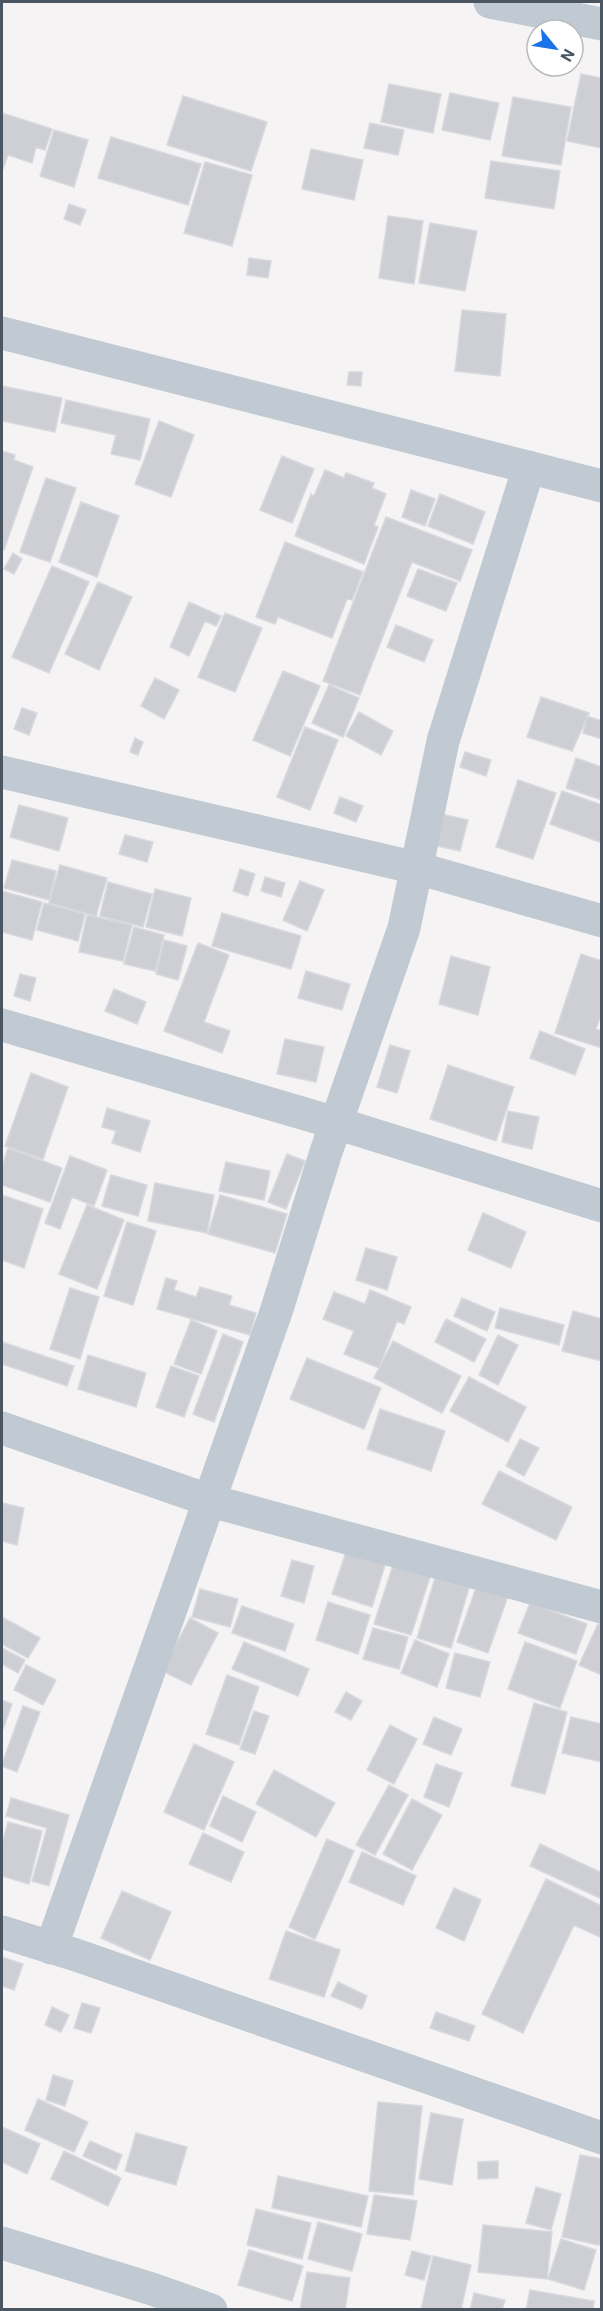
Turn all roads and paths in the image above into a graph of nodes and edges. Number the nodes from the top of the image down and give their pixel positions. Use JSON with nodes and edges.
{"nodes":[{"id":1,"x":490,"y":2,"type":"edge"},
{"id":2,"x":602,"y":24,"type":"edge"},
{"id":3,"x":2,"y":333,"type":"edge"},
{"id":4,"x":529,"y":468,"type":"junction"},
{"id":5,"x":602,"y":486,"type":"edge"},
{"id":6,"x":2,"y":772,"type":"edge"},
{"id":7,"x":417,"y":868,"type":"junction"},
{"id":8,"x":602,"y":921,"type":"edge"},
{"id":9,"x":2,"y":1025,"type":"edge"},
{"id":10,"x":336,"y":1123,"type":"junction"},
{"id":11,"x":602,"y":1206,"type":"edge"},
{"id":12,"x":2,"y":1428,"type":"edge"},
{"id":13,"x":211,"y":1501,"type":"junction"},
{"id":14,"x":602,"y":1607,"type":"edge"},
{"id":15,"x":2,"y":1932,"type":"edge"},
{"id":16,"x":51,"y":1948,"type":"junction"},
{"id":17,"x":602,"y":2138,"type":"edge"},
{"id":18,"x":2,"y":2243,"type":"edge"},
{"id":19,"x":211,"y":2310,"type":"edge"}],
"edges":[{"from":1,"to":2,"type":"street"},
{"from":3,"to":4,"type":"street"},
{"from":4,"to":5,"type":"street"},
{"from":4,"to":7,"type":"street"},
{"from":6,"to":7,"type":"street"},
{"from":7,"to":8,"type":"street"},
{"from":7,"to":10,"type":"street"},
{"from":9,"to":10,"type":"street"},
{"from":10,"to":11,"type":"street"},
{"from":10,"to":13,"type":"street"},
{"from":12,"to":13,"type":"street"},
{"from":13,"to":14,"type":"street"},
{"from":13,"to":16,"type":"street"},
{"from":15,"to":16,"type":"street"},
{"from":16,"to":17,"type":"street"},
{"from":18,"to":19,"type":"street"}]}
